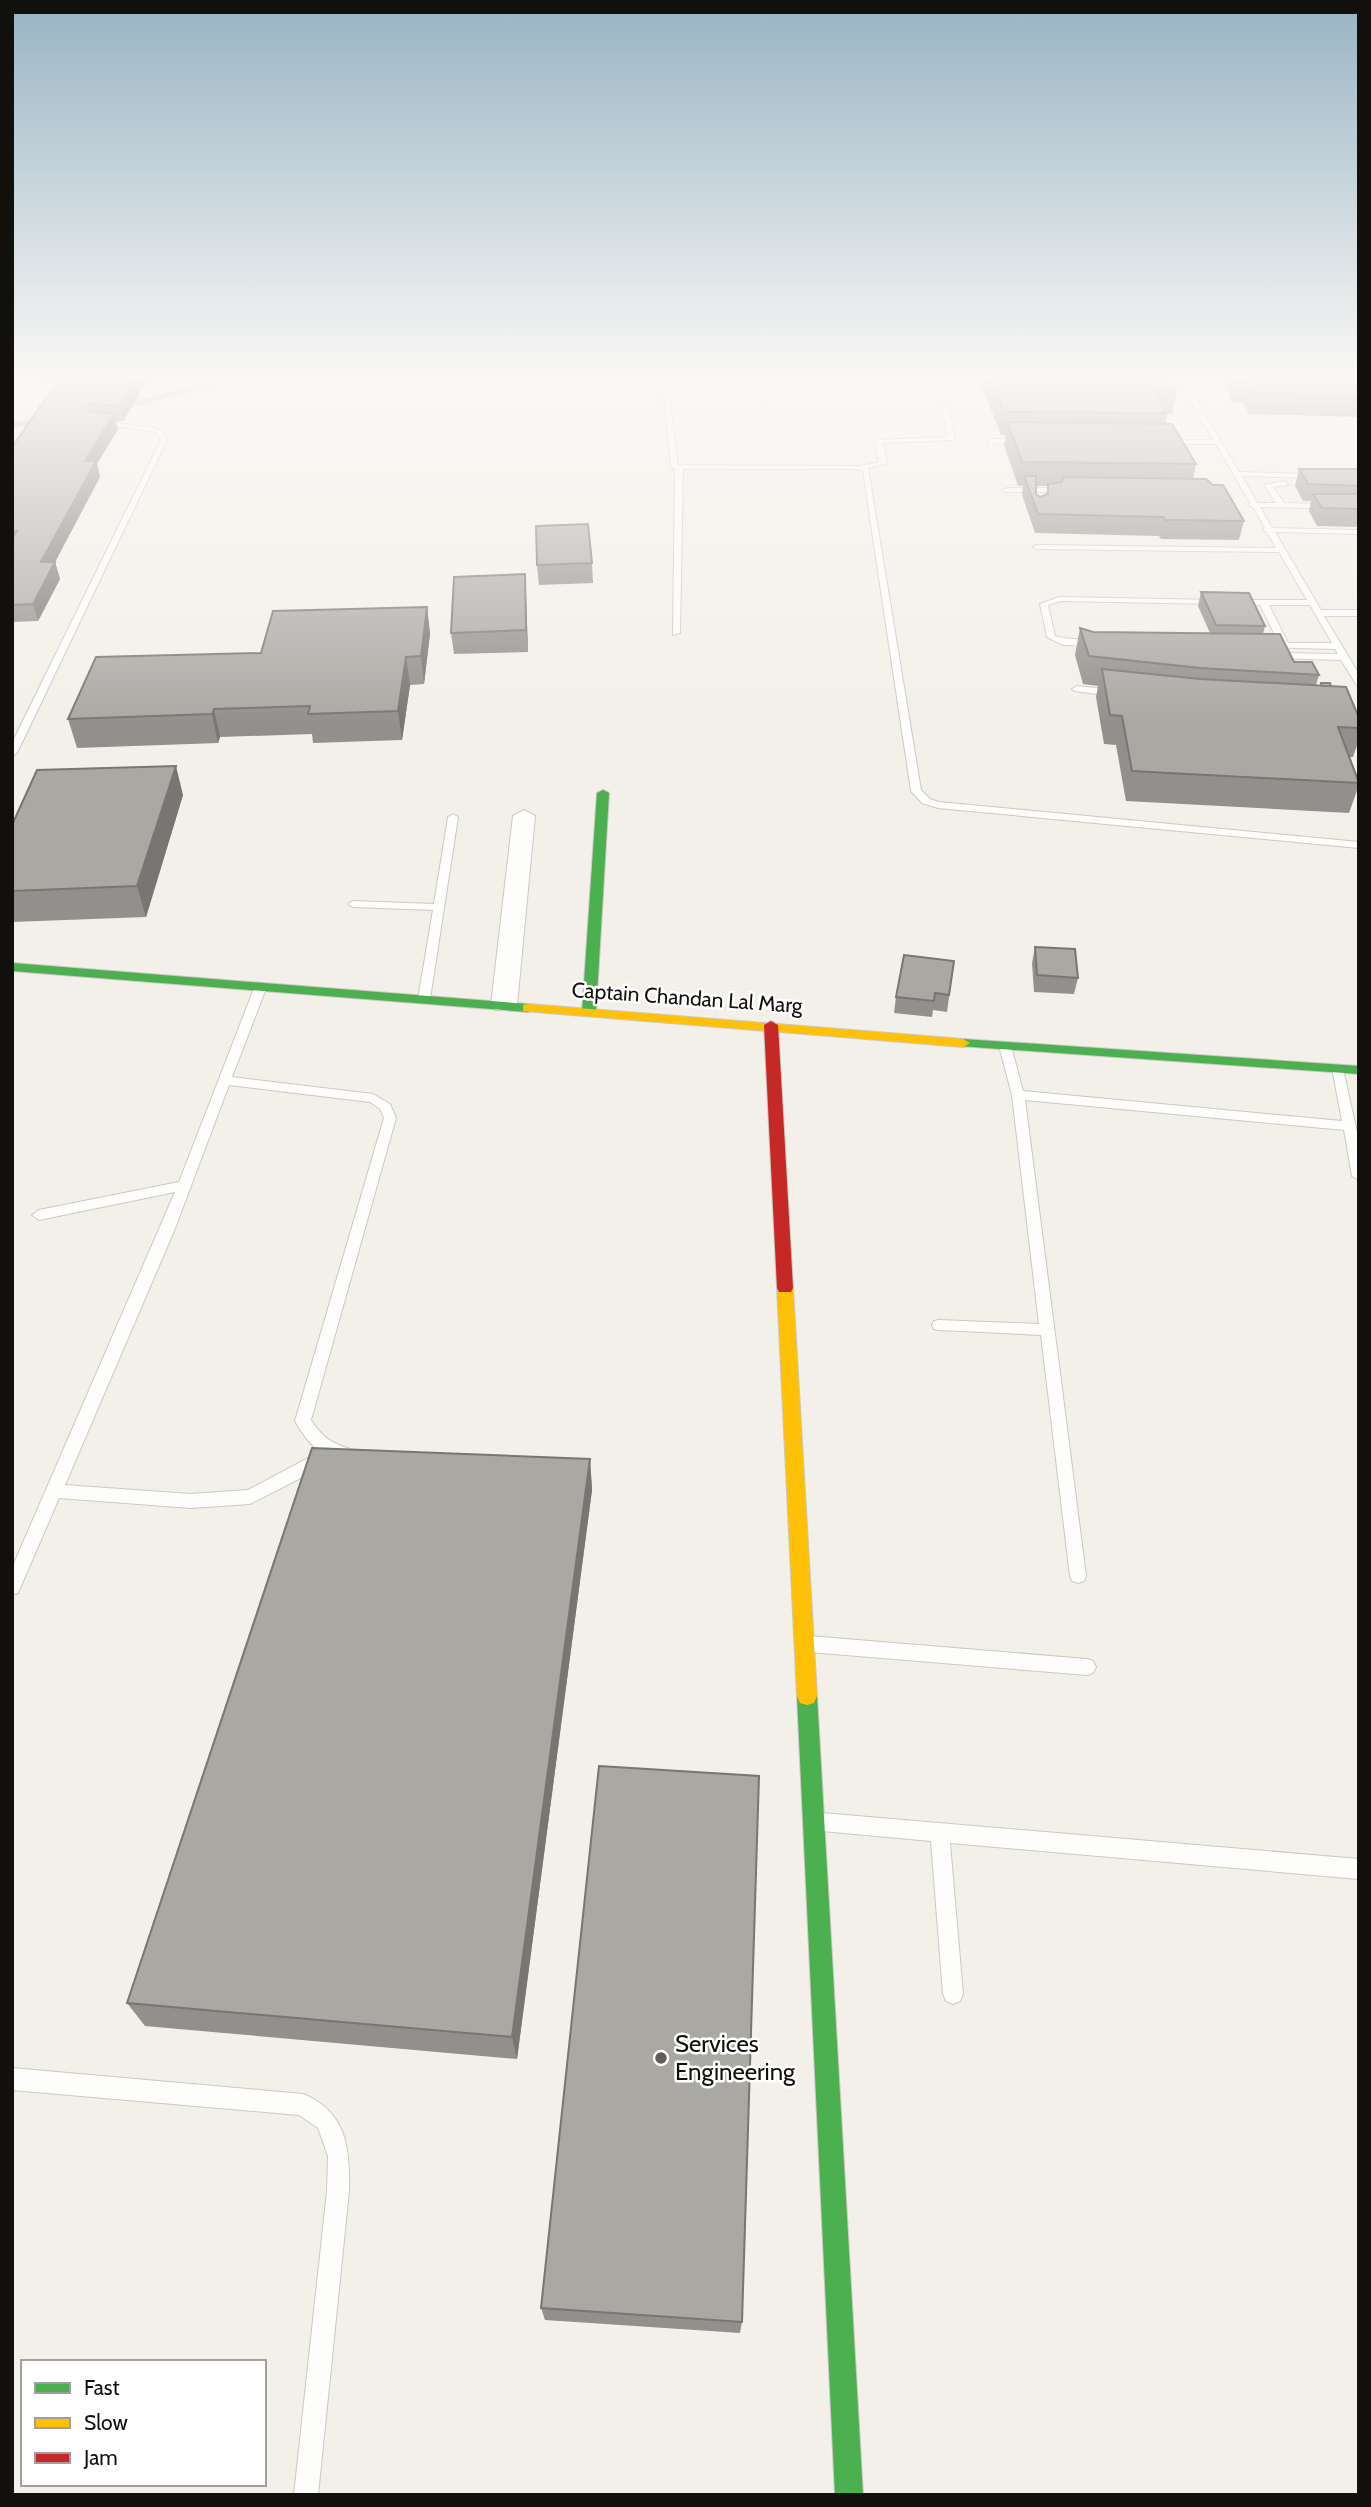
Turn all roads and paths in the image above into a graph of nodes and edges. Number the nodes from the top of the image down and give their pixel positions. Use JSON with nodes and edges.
{"nodes":[{"id":1,"x":139,"y":491,"type":"edge"},
{"id":2,"x":679,"y":491,"type":"edge"},
{"id":3,"x":871,"y":491,"type":"edge"},
{"id":4,"x":1024,"y":491,"type":"edge"},
{"id":5,"x":1240,"y":491,"type":"edge"},
{"id":6,"x":1274,"y":491,"type":"edge"},
{"id":7,"x":1037,"y":499,"type":"edge"},
{"id":8,"x":1240,"y":501,"type":"dead end"},
{"id":9,"x":1251,"y":503,"type":"junction"},
{"id":10,"x":1281,"y":505,"type":"junction"},
{"id":11,"x":1359,"y":507,"type":"edge"},
{"id":12,"x":1291,"y":511,"type":"dead end"},
{"id":13,"x":1267,"y":530,"type":"junction"},
{"id":14,"x":1301,"y":531,"type":"junction"},
{"id":15,"x":1359,"y":532,"type":"edge"},
{"id":16,"x":1244,"y":538,"type":"edge"},
{"id":17,"x":1273,"y":540,"type":"junction"},
{"id":18,"x":1359,"y":541,"type":"edge"},
{"id":19,"x":1037,"y":547,"type":"dead end"},
{"id":20,"x":1251,"y":550,"type":"junction"},
{"id":21,"x":1279,"y":550,"type":"junction"},
{"id":22,"x":1262,"y":603,"type":"junction"},
{"id":23,"x":1311,"y":603,"type":"junction"},
{"id":24,"x":1317,"y":613,"type":"junction"},
{"id":25,"x":1359,"y":614,"type":"edge"},
{"id":26,"x":676,"y":634,"type":"dead end"},
{"id":27,"x":1105,"y":643,"type":"edge"},
{"id":28,"x":1257,"y":645,"type":"edge"},
{"id":29,"x":1285,"y":646,"type":"junction"},
{"id":30,"x":1337,"y":646,"type":"junction"},
{"id":31,"x":1088,"y":654,"type":"edge"},
{"id":32,"x":1102,"y":654,"type":"edge"},
{"id":33,"x":1265,"y":656,"type":"edge"},
{"id":34,"x":1293,"y":656,"type":"junction"},
{"id":35,"x":1343,"y":657,"type":"junction"},
{"id":36,"x":1298,"y":667,"type":"edge"},
{"id":37,"x":1359,"y":682,"type":"edge"},
{"id":38,"x":1077,"y":689,"type":"dead end"},
{"id":39,"x":1129,"y":694,"type":"edge"},
{"id":40,"x":12,"y":753,"type":"edge"},
{"id":41,"x":603,"y":793,"type":"dead end"},
{"id":42,"x":524,"y":816,"type":"dead end"},
{"id":43,"x":453,"y":817,"type":"dead end"},
{"id":44,"x":1359,"y":845,"type":"edge"},
{"id":45,"x":353,"y":904,"type":"dead end"},
{"id":46,"x":438,"y":907,"type":"junction"},
{"id":47,"x":12,"y":967,"type":"edge"},
{"id":48,"x":261,"y":986,"type":"junction"},
{"id":49,"x":424,"y":999,"type":"junction"},
{"id":50,"x":504,"y":1005,"type":"junction"},
{"id":51,"x":589,"y":1012,"type":"junction"},
{"id":52,"x":771,"y":1025,"type":"junction"},
{"id":53,"x":1004,"y":1046,"type":"junction"},
{"id":54,"x":1338,"y":1068,"type":"junction"},
{"id":55,"x":1359,"y":1070,"type":"edge"},
{"id":56,"x":225,"y":1080,"type":"junction"},
{"id":57,"x":1018,"y":1095,"type":"junction"},
{"id":58,"x":1347,"y":1126,"type":"junction"},
{"id":59,"x":1359,"y":1176,"type":"edge"},
{"id":60,"x":184,"y":1186,"type":"junction"},
{"id":61,"x":38,"y":1215,"type":"dead end"},
{"id":62,"x":939,"y":1325,"type":"dead end"},
{"id":63,"x":1048,"y":1330,"type":"junction"},
{"id":64,"x":333,"y":1452,"type":"junction"},
{"id":65,"x":356,"y":1455,"type":"edge"},
{"id":66,"x":54,"y":1491,"type":"junction"},
{"id":67,"x":1078,"y":1576,"type":"dead end"},
{"id":68,"x":12,"y":1588,"type":"edge"},
{"id":69,"x":804,"y":1643,"type":"junction"},
{"id":70,"x":1087,"y":1667,"type":"dead end"},
{"id":71,"x":813,"y":1821,"type":"junction"},
{"id":72,"x":940,"y":1832,"type":"junction"},
{"id":73,"x":1359,"y":1869,"type":"edge"},
{"id":74,"x":954,"y":1994,"type":"dead end"},
{"id":75,"x":12,"y":2079,"type":"edge"},
{"id":76,"x":306,"y":2495,"type":"edge"},
{"id":77,"x":849,"y":2495,"type":"edge"}],
"edges":[{"from":1,"to":40,"type":"lane"},
{"from":2,"to":26,"type":"lane"},
{"from":3,"to":44,"type":"lane"},
{"from":4,"to":7,"type":"lane"},
{"from":5,"to":9,"type":"lane"},
{"from":6,"to":10,"type":"lane"},
{"from":8,"to":9,"type":"lane"},
{"from":9,"to":10,"type":"lane"},
{"from":9,"to":13,"type":"lane"},
{"from":10,"to":11,"type":"lane"},
{"from":12,"to":14,"type":"lane"},
{"from":13,"to":14,"type":"lane"},
{"from":13,"to":17,"type":"lane"},
{"from":14,"to":15,"type":"lane"},
{"from":16,"to":20,"type":"lane"},
{"from":17,"to":18,"type":"lane"},
{"from":17,"to":21,"type":"lane"},
{"from":19,"to":20,"type":"lane"},
{"from":20,"to":21,"type":"lane"},
{"from":21,"to":23,"type":"lane"},
{"from":22,"to":23,"type":"lane"},
{"from":22,"to":27,"type":"lane"},
{"from":22,"to":29,"type":"lane"},
{"from":23,"to":24,"type":"lane"},
{"from":24,"to":25,"type":"lane"},
{"from":24,"to":30,"type":"lane"},
{"from":28,"to":29,"type":"lane"},
{"from":29,"to":30,"type":"lane"},
{"from":30,"to":35,"type":"lane"},
{"from":31,"to":32,"type":"lane"},
{"from":33,"to":34,"type":"lane"},
{"from":34,"to":35,"type":"lane"},
{"from":34,"to":36,"type":"lane"},
{"from":35,"to":37,"type":"lane"},
{"from":38,"to":39,"type":"lane"},
{"from":41,"to":51,"type":"street"},
{"from":42,"to":50,"type":"street"},
{"from":43,"to":46,"type":"lane"},
{"from":45,"to":46,"type":"lane"},
{"from":46,"to":49,"type":"lane"},
{"from":47,"to":48,"type":"street","name":"Captain Chandan Lal Marg"},
{"from":48,"to":49,"type":"street","name":"Captain Chandan Lal Marg"},
{"from":48,"to":56,"type":"lane"},
{"from":49,"to":50,"type":"street","name":"Captain Chandan Lal Marg"},
{"from":50,"to":51,"type":"street","name":"Captain Chandan Lal Marg"},
{"from":51,"to":52,"type":"street","name":"Captain Chandan Lal Marg"},
{"from":52,"to":53,"type":"street","name":"Captain Chandan Lal Marg"},
{"from":52,"to":69,"type":"street"},
{"from":53,"to":54,"type":"street","name":"Captain Chandan Lal Marg"},
{"from":53,"to":57,"type":"lane"},
{"from":54,"to":55,"type":"street","name":"Captain Chandan Lal Marg"},
{"from":54,"to":58,"type":"lane"},
{"from":56,"to":60,"type":"lane"},
{"from":56,"to":64,"type":"lane"},
{"from":57,"to":58,"type":"lane"},
{"from":57,"to":63,"type":"lane"},
{"from":58,"to":59,"type":"lane"},
{"from":60,"to":61,"type":"lane"},
{"from":60,"to":66,"type":"lane"},
{"from":62,"to":63,"type":"lane"},
{"from":63,"to":67,"type":"lane"},
{"from":64,"to":65,"type":"lane"},
{"from":64,"to":66,"type":"lane"},
{"from":66,"to":68,"type":"lane"},
{"from":69,"to":70,"type":"lane"},
{"from":69,"to":71,"type":"street"},
{"from":71,"to":72,"type":"lane"},
{"from":71,"to":77,"type":"street"},
{"from":72,"to":73,"type":"lane"},
{"from":72,"to":74,"type":"lane"},
{"from":75,"to":76,"type":"lane"}]}
